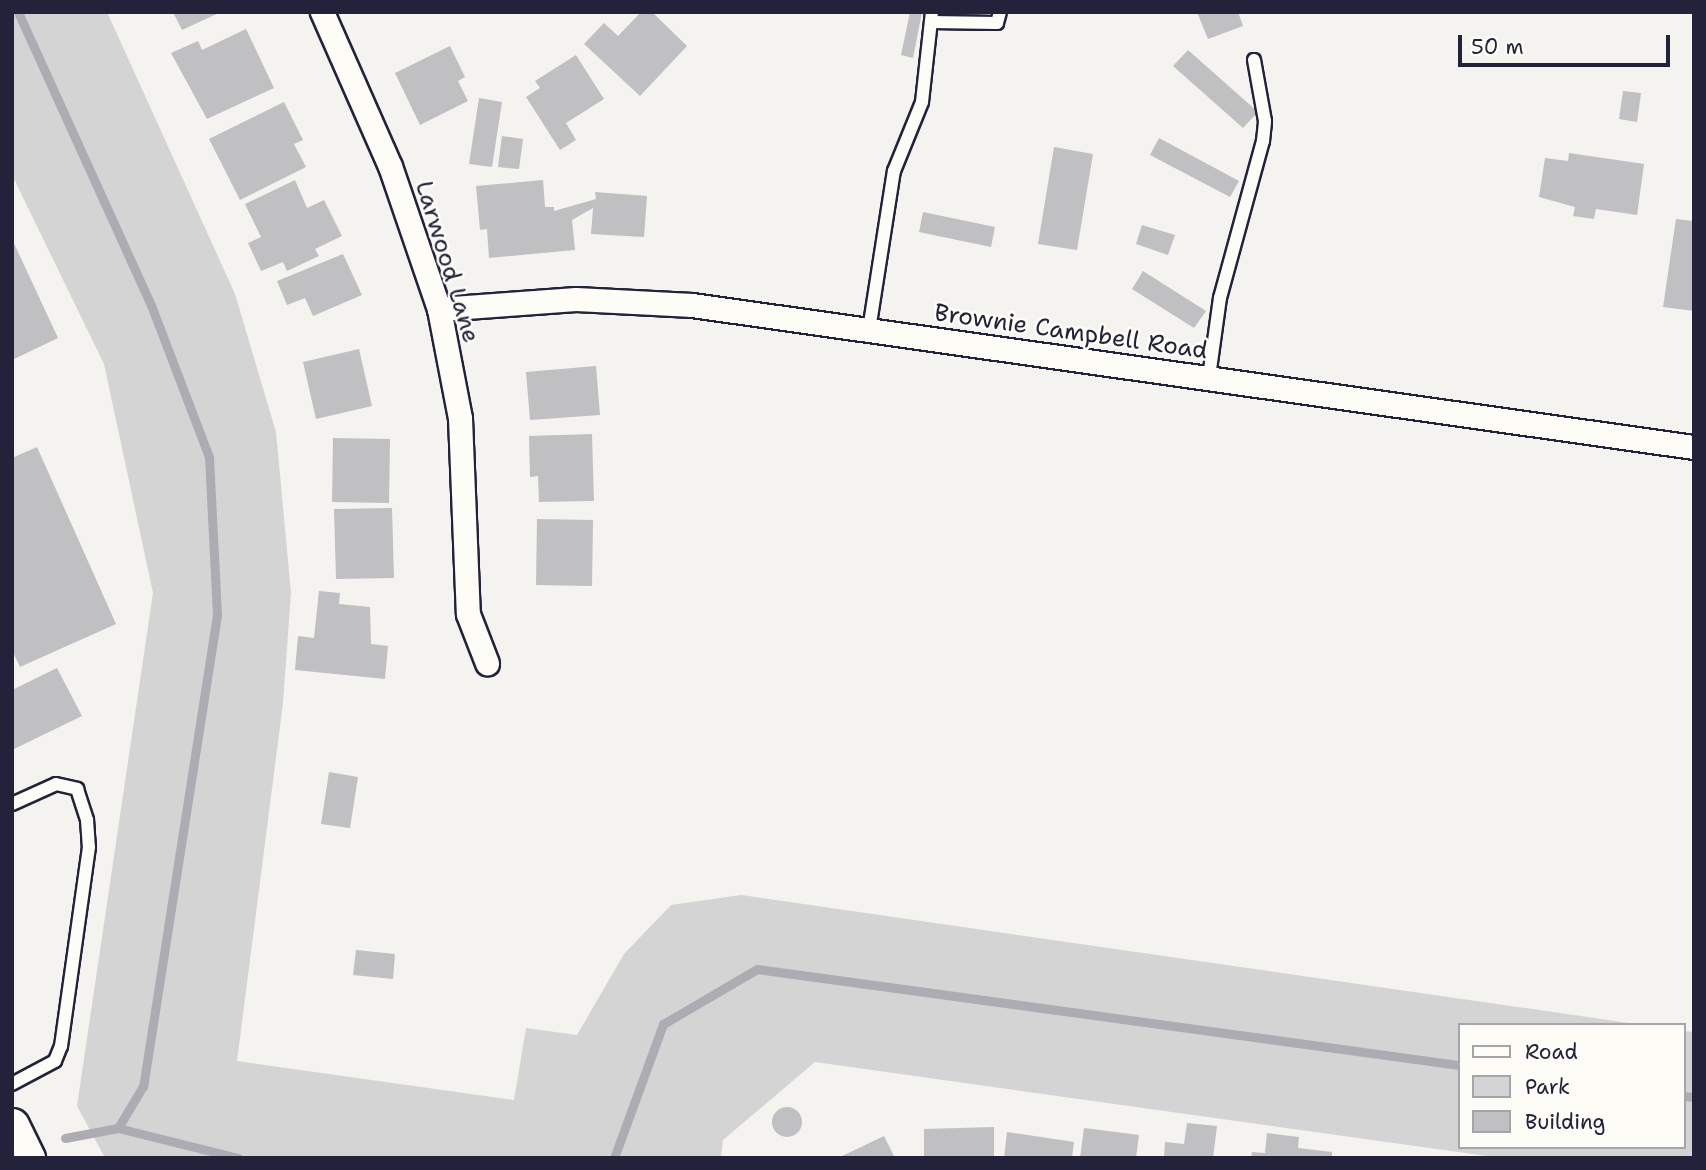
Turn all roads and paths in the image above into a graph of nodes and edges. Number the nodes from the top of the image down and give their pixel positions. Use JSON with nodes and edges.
{"nodes":[{"id":1,"x":1000,"y":12,"type":"edge"},
{"id":2,"x":323,"y":13,"type":"edge"},
{"id":3,"x":931,"y":17,"type":"edge"},
{"id":4,"x":1254,"y":60,"type":"dead end"},
{"id":5,"x":439,"y":309,"type":"junction"},
{"id":6,"x":869,"y":330,"type":"junction"},
{"id":7,"x":1209,"y":377,"type":"junction"},
{"id":8,"x":1694,"y":447,"type":"edge"},
{"id":9,"x":487,"y":663,"type":"dead end"},
{"id":10,"x":12,"y":804,"type":"edge"},
{"id":11,"x":12,"y":1084,"type":"edge"},
{"id":12,"x":12,"y":1125,"type":"edge"},
{"id":13,"x":28,"y":1158,"type":"edge"}],
"edges":[{"from":1,"to":3,"type":"lane"},
{"from":2,"to":5,"type":"street","name":"Larwood Lane"},
{"from":3,"to":6,"type":"lane"},
{"from":4,"to":7,"type":"lane"},
{"from":5,"to":6,"type":"street","name":"Brownie Campbell Road"},
{"from":5,"to":9,"type":"street","name":"Larwood Lane"},
{"from":6,"to":7,"type":"street","name":"Brownie Campbell Road"},
{"from":7,"to":8,"type":"street","name":"Brownie Campbell Road"},
{"from":10,"to":11,"type":"lane"},
{"from":12,"to":13,"type":"main road"}]}
